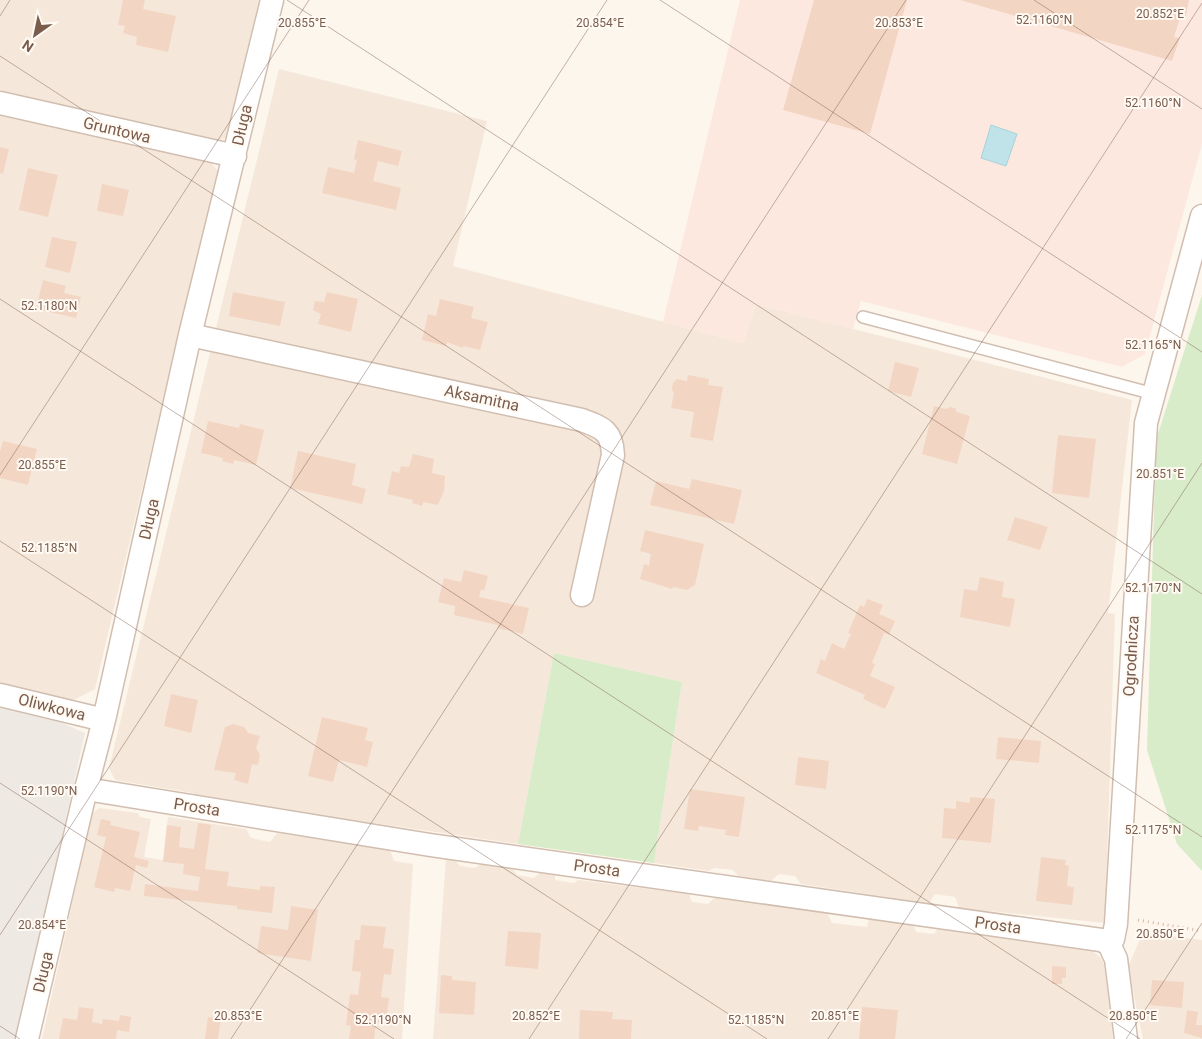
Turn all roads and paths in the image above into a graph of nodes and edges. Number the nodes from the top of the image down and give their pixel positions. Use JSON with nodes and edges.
{"nodes":[{"id":1,"x":272,"y":0,"type":"edge"},
{"id":2,"x":0,"y":103,"type":"edge"},
{"id":3,"x":235,"y":156,"type":"junction"},
{"id":4,"x":1202,"y":216,"type":"edge"},
{"id":5,"x":863,"y":317,"type":"dead end"},
{"id":6,"x":190,"y":335,"type":"junction"},
{"id":7,"x":1154,"y":394,"type":"junction"},
{"id":8,"x":582,"y":595,"type":"dead end"},
{"id":9,"x":0,"y":695,"type":"edge"},
{"id":10,"x":104,"y":720,"type":"junction"},
{"id":11,"x":86,"y":789,"type":"junction"},
{"id":12,"x":1116,"y":917,"type":"junction"},
{"id":13,"x":1202,"y":930,"type":"edge"},
{"id":14,"x":1109,"y":944,"type":"junction"},
{"id":15,"x":27,"y":1039,"type":"edge"},
{"id":16,"x":1126,"y":1039,"type":"edge"}],
"edges":[{"from":1,"to":3,"type":"street","name":"Długa"},
{"from":2,"to":3,"type":"street","name":"Gruntowa"},
{"from":3,"to":6,"type":"street","name":"Długa"},
{"from":4,"to":7,"type":"street","name":"Ogrodnicza"},
{"from":5,"to":7,"type":"lane"},
{"from":6,"to":8,"type":"street","name":"Aksamitna"},
{"from":6,"to":10,"type":"street","name":"Długa"},
{"from":7,"to":12,"type":"street","name":"Ogrodnicza"},
{"from":9,"to":10,"type":"street","name":"Oliwkowa"},
{"from":10,"to":11,"type":"street","name":"Długa"},
{"from":11,"to":14,"type":"street","name":"Prosta"},
{"from":11,"to":15,"type":"street","name":"Długa"},
{"from":12,"to":13,"type":"path"},
{"from":12,"to":14,"type":"street","name":"Ogrodnicza"},
{"from":14,"to":16,"type":"street"}]}
